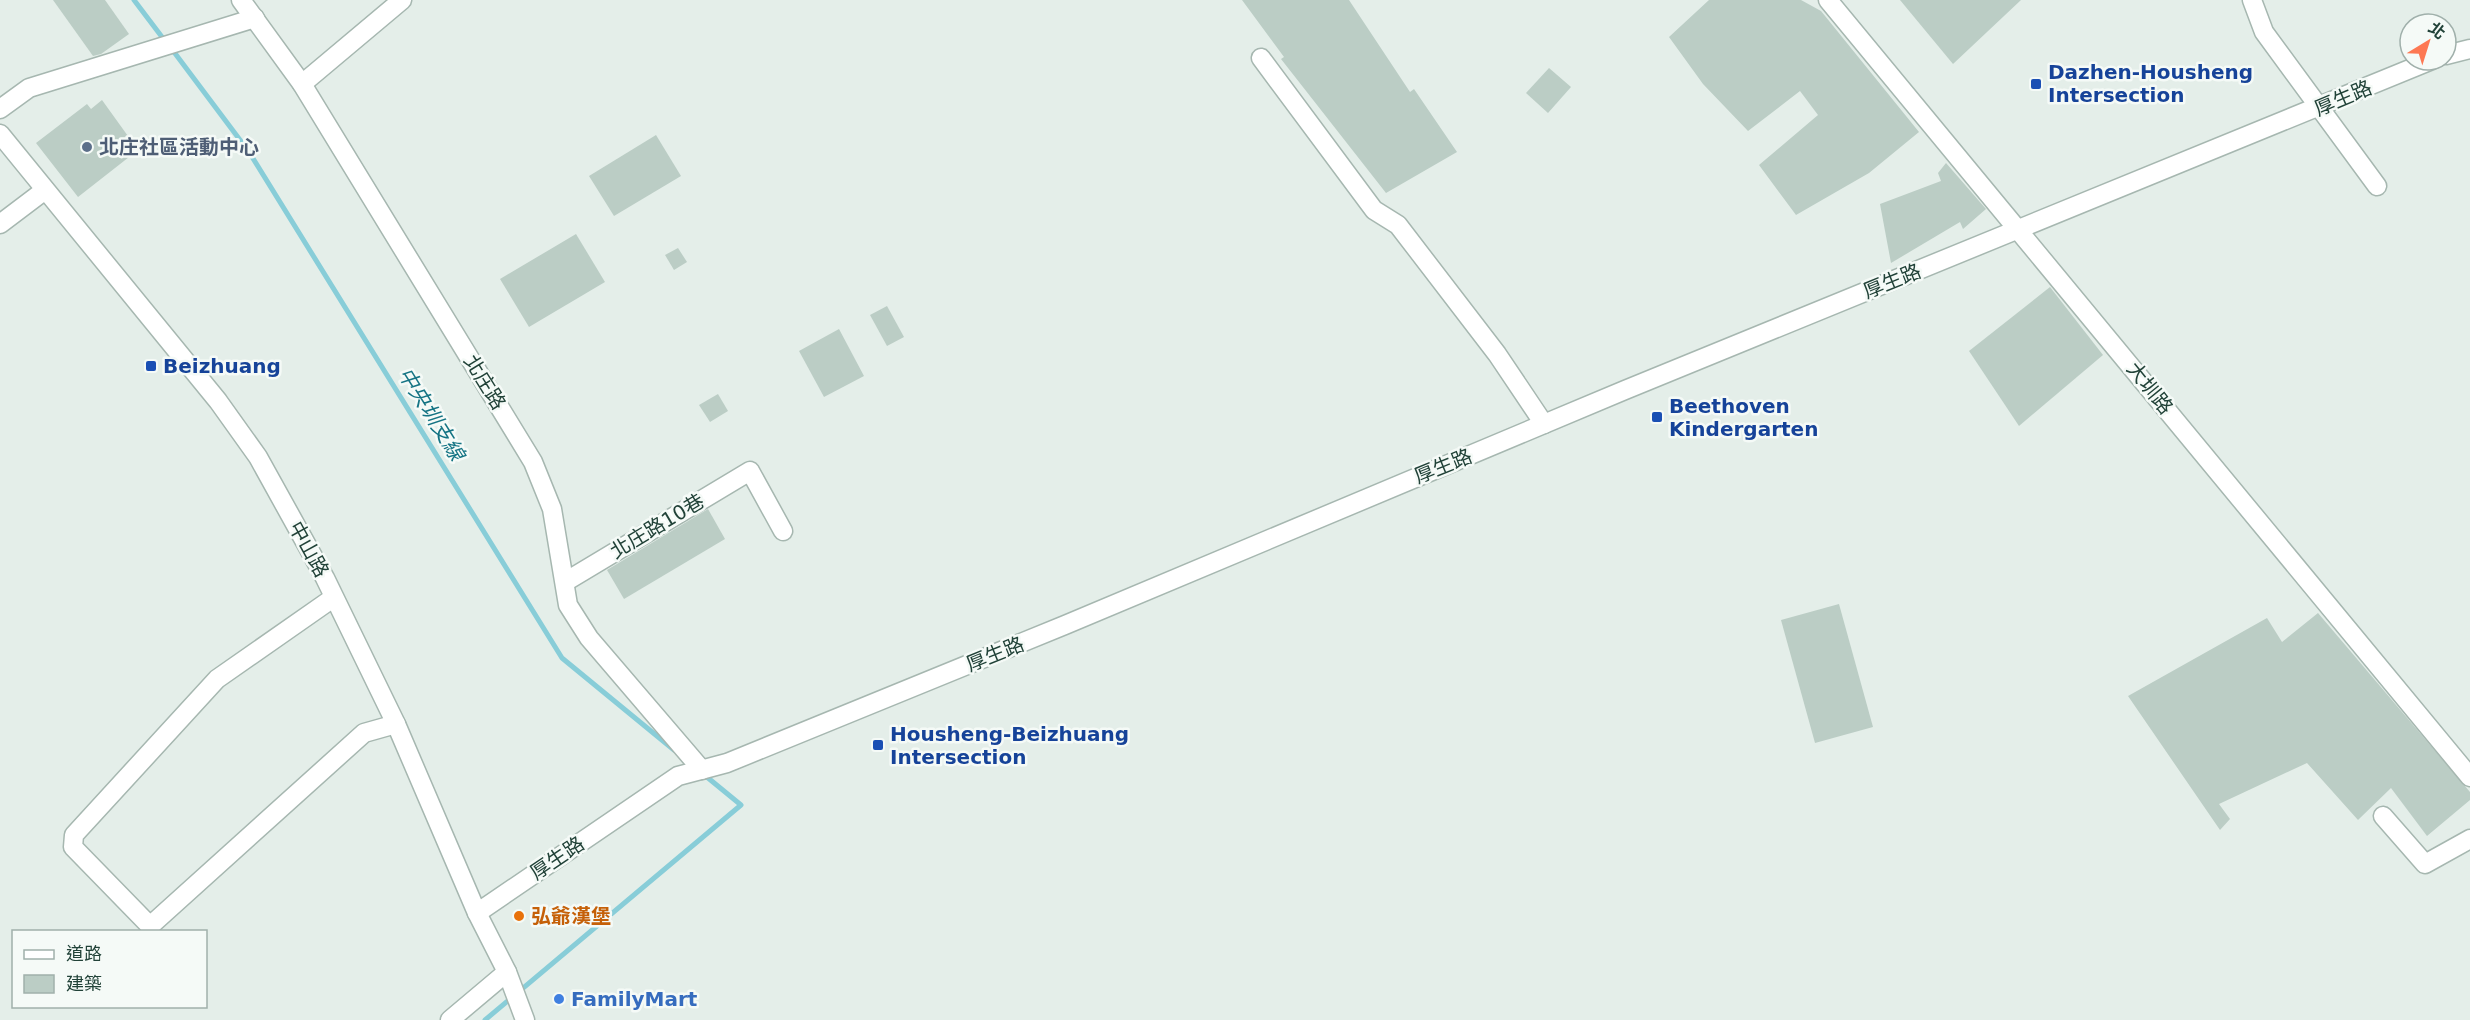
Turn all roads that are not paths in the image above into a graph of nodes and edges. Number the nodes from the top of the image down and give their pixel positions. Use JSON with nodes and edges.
{"nodes":[{"id":1,"x":241,"y":0,"type":"edge"},
{"id":2,"x":402,"y":0,"type":"edge"},
{"id":3,"x":1828,"y":0,"type":"edge"},
{"id":4,"x":2252,"y":0,"type":"edge"},
{"id":5,"x":255,"y":18,"type":"junction"},
{"id":6,"x":1261,"y":58,"type":"dead end"},
{"id":7,"x":2404,"y":72,"type":"edge"},
{"id":8,"x":302,"y":84,"type":"junction"},
{"id":9,"x":2320,"y":108,"type":"junction"},
{"id":10,"x":0,"y":109,"type":"edge"},
{"id":11,"x":0,"y":134,"type":"edge"},
{"id":12,"x":2378,"y":186,"type":"dead end"},
{"id":13,"x":45,"y":190,"type":"junction"},
{"id":14,"x":0,"y":224,"type":"edge"},
{"id":15,"x":2019,"y":229,"type":"junction"},
{"id":16,"x":1544,"y":424,"type":"junction"},
{"id":17,"x":783,"y":531,"type":"dead end"},
{"id":18,"x":565,"y":582,"type":"junction"},
{"id":19,"x":333,"y":597,"type":"junction"},
{"id":20,"x":396,"y":724,"type":"junction"},
{"id":21,"x":702,"y":770,"type":"junction"},
{"id":22,"x":2470,"y":777,"type":"edge"},
{"id":23,"x":2383,"y":816,"type":"dead end"},
{"id":24,"x":2470,"y":839,"type":"edge"},
{"id":25,"x":477,"y":913,"type":"junction"},
{"id":26,"x":508,"y":976,"type":"junction"},
{"id":27,"x":523,"y":1014,"type":"edge"},
{"id":28,"x":450,"y":1020,"type":"edge"}],
"edges":[{"from":1,"to":5,"type":"street","name":"北庄路"},
{"from":2,"to":8,"type":"street"},
{"from":3,"to":15,"type":"street","name":"大圳路"},
{"from":4,"to":9,"type":"street"},
{"from":5,"to":8,"type":"street","name":"北庄路"},
{"from":5,"to":10,"type":"street"},
{"from":6,"to":16,"type":"street"},
{"from":7,"to":9,"type":"street","name":"厚生路"},
{"from":8,"to":18,"type":"street","name":"北庄路"},
{"from":9,"to":12,"type":"street"},
{"from":9,"to":15,"type":"street","name":"厚生路"},
{"from":11,"to":13,"type":"street","name":"中山路"},
{"from":13,"to":14,"type":"street"},
{"from":13,"to":19,"type":"street","name":"中山路"},
{"from":15,"to":16,"type":"street","name":"厚生路"},
{"from":15,"to":22,"type":"street","name":"大圳路"},
{"from":16,"to":21,"type":"street","name":"厚生路"},
{"from":17,"to":18,"type":"street","name":"北庄路10巷"},
{"from":18,"to":21,"type":"street","name":"北庄路"},
{"from":19,"to":20,"type":"street","name":"中山路"},
{"from":19,"to":20,"type":"street"},
{"from":20,"to":25,"type":"street","name":"中山路"},
{"from":21,"to":25,"type":"street","name":"厚生路"},
{"from":23,"to":24,"type":"street"},
{"from":25,"to":26,"type":"street","name":"中山路"},
{"from":26,"to":27,"type":"street","name":"中山路"},
{"from":26,"to":28,"type":"street"}]}
